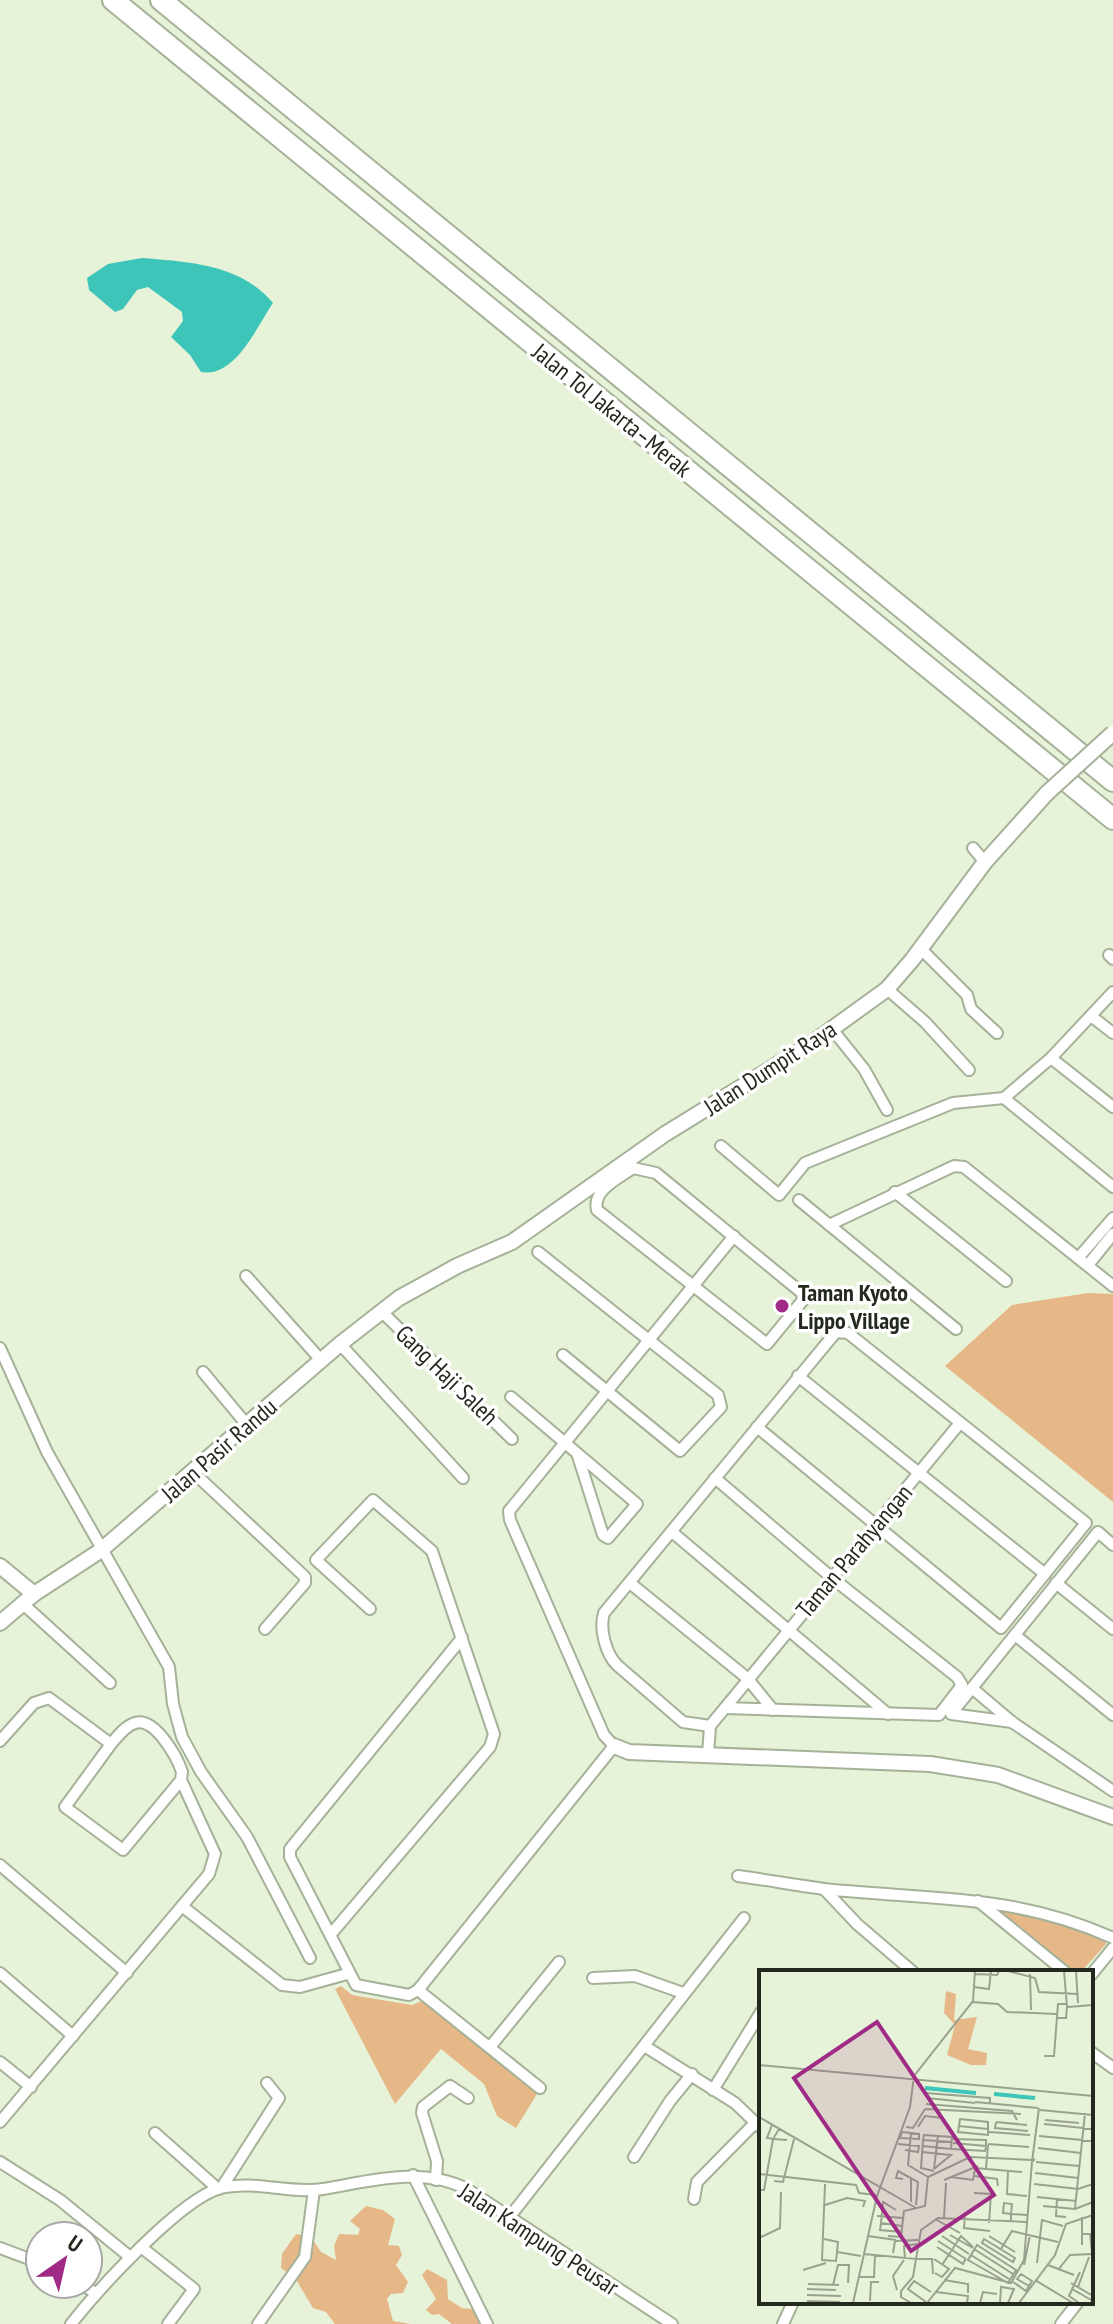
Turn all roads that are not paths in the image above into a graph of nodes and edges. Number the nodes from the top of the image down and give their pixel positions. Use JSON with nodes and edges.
{"nodes":[{"id":1,"x":113,"y":0,"type":"edge"},
{"id":2,"x":161,"y":0,"type":"edge"},
{"id":3,"x":1113,"y":733,"type":"edge"},
{"id":4,"x":1113,"y":781,"type":"edge"},
{"id":5,"x":1113,"y":819,"type":"edge"},
{"id":6,"x":973,"y":848,"type":"dead end"},
{"id":7,"x":985,"y":862,"type":"junction"},
{"id":8,"x":921,"y":949,"type":"junction"},
{"id":9,"x":887,"y":989,"type":"junction"},
{"id":10,"x":1113,"y":992,"type":"edge"},
{"id":11,"x":1091,"y":1016,"type":"junction"},
{"id":12,"x":832,"y":1029,"type":"junction"},
{"id":13,"x":997,"y":1033,"type":"dead end"},
{"id":14,"x":1113,"y":1033,"type":"edge"},
{"id":15,"x":1051,"y":1058,"type":"junction"},
{"id":16,"x":969,"y":1070,"type":"dead end"},
{"id":17,"x":1004,"y":1098,"type":"junction"},
{"id":18,"x":1113,"y":1107,"type":"edge"},
{"id":19,"x":887,"y":1110,"type":"dead end"},
{"id":20,"x":721,"y":1146,"type":"dead end"},
{"id":21,"x":1113,"y":1187,"type":"edge"},
{"id":22,"x":895,"y":1192,"type":"junction"},
{"id":23,"x":799,"y":1200,"type":"dead end"},
{"id":24,"x":1113,"y":1218,"type":"edge"},
{"id":25,"x":829,"y":1225,"type":"junction"},
{"id":26,"x":1113,"y":1234,"type":"edge"},
{"id":27,"x":734,"y":1236,"type":"junction"},
{"id":28,"x":538,"y":1252,"type":"dead end"},
{"id":29,"x":1083,"y":1261,"type":"junction"},
{"id":30,"x":246,"y":1276,"type":"dead end"},
{"id":31,"x":436,"y":1277,"type":"joint"},
{"id":32,"x":1006,"y":1281,"type":"dead end"},
{"id":33,"x":1113,"y":1286,"type":"edge"},
{"id":34,"x":691,"y":1288,"type":"junction"},
{"id":35,"x":381,"y":1311,"type":"junction"},
{"id":36,"x":956,"y":1329,"type":"dead end"},
{"id":37,"x":648,"y":1339,"type":"junction"},
{"id":38,"x":340,"y":1344,"type":"junction"},
{"id":39,"x":0,"y":1348,"type":"edge"},
{"id":40,"x":563,"y":1355,"type":"dead end"},
{"id":41,"x":321,"y":1360,"type":"junction"},
{"id":42,"x":203,"y":1372,"type":"dead end"},
{"id":43,"x":798,"y":1376,"type":"junction"},
{"id":44,"x":607,"y":1390,"type":"junction"},
{"id":45,"x":511,"y":1397,"type":"dead end"},
{"id":46,"x":960,"y":1423,"type":"junction"},
{"id":47,"x":247,"y":1425,"type":"junction"},
{"id":48,"x":757,"y":1427,"type":"junction"},
{"id":49,"x":512,"y":1439,"type":"dead end"},
{"id":50,"x":563,"y":1443,"type":"junction"},
{"id":51,"x":578,"y":1456,"type":"junction"},
{"id":52,"x":193,"y":1472,"type":"junction"},
{"id":53,"x":919,"y":1474,"type":"junction"},
{"id":54,"x":463,"y":1478,"type":"dead end"},
{"id":55,"x":715,"y":1478,"type":"junction"},
{"id":56,"x":876,"y":1525,"type":"junction"},
{"id":57,"x":672,"y":1532,"type":"junction"},
{"id":58,"x":1113,"y":1545,"type":"edge"},
{"id":59,"x":100,"y":1551,"type":"junction"},
{"id":60,"x":0,"y":1566,"type":"edge"},
{"id":61,"x":1045,"y":1574,"type":"junction"},
{"id":62,"x":831,"y":1577,"type":"junction"},
{"id":63,"x":630,"y":1583,"type":"junction"},
{"id":64,"x":1056,"y":1583,"type":"junction"},
{"id":65,"x":28,"y":1599,"type":"junction"},
{"id":66,"x":370,"y":1609,"type":"dead end"},
{"id":67,"x":0,"y":1623,"type":"edge"},
{"id":68,"x":265,"y":1629,"type":"dead end"},
{"id":69,"x":788,"y":1629,"type":"junction"},
{"id":70,"x":1113,"y":1629,"type":"edge"},
{"id":71,"x":1015,"y":1635,"type":"junction"},
{"id":72,"x":462,"y":1638,"type":"junction"},
{"id":73,"x":747,"y":1678,"type":"junction"},
{"id":74,"x":110,"y":1683,"type":"dead end"},
{"id":75,"x":972,"y":1688,"type":"junction"},
{"id":76,"x":725,"y":1708,"type":"junction"},
{"id":77,"x":773,"y":1710,"type":"junction"},
{"id":78,"x":888,"y":1714,"type":"junction"},
{"id":79,"x":1113,"y":1715,"type":"edge"},
{"id":80,"x":1012,"y":1722,"type":"junction"},
{"id":81,"x":710,"y":1726,"type":"junction"},
{"id":82,"x":0,"y":1741,"type":"edge"},
{"id":83,"x":111,"y":1744,"type":"junction"},
{"id":84,"x":614,"y":1746,"type":"junction"},
{"id":85,"x":708,"y":1755,"type":"junction"},
{"id":86,"x":181,"y":1780,"type":"junction"},
{"id":87,"x":1113,"y":1791,"type":"edge"},
{"id":88,"x":1113,"y":1817,"type":"edge"},
{"id":89,"x":0,"y":1865,"type":"edge"},
{"id":90,"x":738,"y":1876,"type":"dead end"},
{"id":91,"x":824,"y":1889,"type":"junction"},
{"id":92,"x":976,"y":1899,"type":"junction"},
{"id":93,"x":182,"y":1906,"type":"junction"},
{"id":94,"x":744,"y":1918,"type":"dead end"},
{"id":95,"x":331,"y":1934,"type":"junction"},
{"id":96,"x":1113,"y":1938,"type":"edge"},
{"id":97,"x":1111,"y":1956,"type":"edge"},
{"id":98,"x":310,"y":1958,"type":"dead end"},
{"id":99,"x":559,"y":1962,"type":"dead end"},
{"id":100,"x":911,"y":1970,"type":"edge"},
{"id":101,"x":1063,"y":1970,"type":"edge"},
{"id":102,"x":0,"y":1973,"type":"edge"},
{"id":103,"x":127,"y":1973,"type":"junction"},
{"id":104,"x":1093,"y":1973,"type":"edge"},
{"id":105,"x":347,"y":1974,"type":"junction"},
{"id":106,"x":593,"y":1978,"type":"dead end"},
{"id":107,"x":418,"y":1990,"type":"junction"},
{"id":108,"x":683,"y":1993,"type":"junction"},
{"id":109,"x":759,"y":2015,"type":"edge"},
{"id":110,"x":73,"y":2036,"type":"junction"},
{"id":111,"x":490,"y":2047,"type":"junction"},
{"id":112,"x":646,"y":2047,"type":"junction"},
{"id":113,"x":1093,"y":2053,"type":"edge"},
{"id":114,"x":0,"y":2062,"type":"edge"},
{"id":115,"x":1113,"y":2068,"type":"edge"},
{"id":116,"x":692,"y":2074,"type":"junction"},
{"id":117,"x":267,"y":2083,"type":"dead end"},
{"id":118,"x":31,"y":2087,"type":"junction"},
{"id":119,"x":540,"y":2088,"type":"dead end"},
{"id":120,"x":713,"y":2090,"type":"junction"},
{"id":121,"x":468,"y":2098,"type":"dead end"},
{"id":122,"x":0,"y":2122,"type":"edge"},
{"id":123,"x":757,"y":2126,"type":"edge"},
{"id":124,"x":155,"y":2133,"type":"dead end"},
{"id":125,"x":634,"y":2157,"type":"dead end"},
{"id":126,"x":0,"y":2162,"type":"edge"},
{"id":127,"x":413,"y":2175,"type":"junction"},
{"id":128,"x":436,"y":2180,"type":"junction"},
{"id":129,"x":220,"y":2188,"type":"junction"},
{"id":130,"x":314,"y":2190,"type":"junction"},
{"id":131,"x":694,"y":2199,"type":"dead end"},
{"id":132,"x":508,"y":2219,"type":"junction"},
{"id":133,"x":141,"y":2247,"type":"junction"},
{"id":134,"x":0,"y":2248,"type":"edge"},
{"id":135,"x":24,"y":2257,"type":"edge"},
{"id":136,"x":130,"y":2257,"type":"junction"},
{"id":137,"x":104,"y":2284,"type":"edge"},
{"id":138,"x":90,"y":2300,"type":"edge"},
{"id":139,"x":792,"y":2304,"type":"edge"},
{"id":140,"x":1077,"y":2304,"type":"edge"},
{"id":141,"x":1068,"y":2322,"type":"edge"},
{"id":142,"x":71,"y":2324,"type":"edge"},
{"id":143,"x":168,"y":2324,"type":"edge"},
{"id":144,"x":258,"y":2324,"type":"edge"},
{"id":145,"x":487,"y":2324,"type":"edge"},
{"id":146,"x":672,"y":2324,"type":"edge"},
{"id":147,"x":783,"y":2324,"type":"edge"}],
"edges":[{"from":1,"to":5,"type":"highway","name":"Jalan Tol Jakarta–Merak"},
{"from":2,"to":4,"type":"highway","name":"Jalan Tol Jakarta–Merak"},
{"from":3,"to":7,"type":"main road","name":"Jalan Dumpit Raya","bridge":true},
{"from":6,"to":7,"type":"street"},
{"from":7,"to":8,"type":"main road","name":"Jalan Dumpit Raya"},
{"from":8,"to":9,"type":"main road","name":"Jalan Dumpit Raya"},
{"from":8,"to":13,"type":"street"},
{"from":9,"to":12,"type":"main road","name":"Jalan Dumpit Raya"},
{"from":9,"to":16,"type":"street"},
{"from":10,"to":11,"type":"street"},
{"from":11,"to":14,"type":"street"},
{"from":11,"to":15,"type":"street"},
{"from":12,"to":19,"type":"street"},
{"from":12,"to":31,"type":"main road","name":"Jalan Dumpit Raya"},
{"from":15,"to":17,"type":"street"},
{"from":15,"to":18,"type":"street"},
{"from":17,"to":20,"type":"street"},
{"from":17,"to":21,"type":"street"},
{"from":22,"to":25,"type":"street"},
{"from":22,"to":29,"type":"street"},
{"from":22,"to":32,"type":"street"},
{"from":23,"to":25,"type":"street"},
{"from":24,"to":29,"type":"street"},
{"from":25,"to":36,"type":"street"},
{"from":26,"to":29,"type":"street"},
{"from":27,"to":34,"type":"street"},
{"from":27,"to":34,"type":"street"},
{"from":27,"to":34,"type":"street"},
{"from":28,"to":37,"type":"street"},
{"from":29,"to":33,"type":"street"},
{"from":30,"to":41,"type":"street"},
{"from":31,"to":35,"type":"main road","name":"Jalan Pasir Randu"},
{"from":34,"to":37,"type":"street"},
{"from":35,"to":38,"type":"main road","name":"Jalan Pasir Randu"},
{"from":35,"to":49,"type":"street","name":"Gang Haji Saleh"},
{"from":37,"to":44,"type":"street"},
{"from":37,"to":44,"type":"street"},
{"from":38,"to":41,"type":"main road","name":"Jalan Pasir Randu"},
{"from":38,"to":54,"type":"street"},
{"from":39,"to":59,"type":"street"},
{"from":40,"to":44,"type":"street"},
{"from":41,"to":47,"type":"main road","name":"Jalan Pasir Randu"},
{"from":42,"to":47,"type":"street"},
{"from":43,"to":46,"type":"street"},
{"from":43,"to":48,"type":"street"},
{"from":43,"to":53,"type":"street"},
{"from":44,"to":50,"type":"street"},
{"from":45,"to":50,"type":"street"},
{"from":46,"to":53,"type":"street","name":"Taman Parahyangan"},
{"from":46,"to":61,"type":"street"},
{"from":47,"to":52,"type":"main road","name":"Jalan Pasir Randu"},
{"from":48,"to":55,"type":"street"},
{"from":48,"to":56,"type":"street"},
{"from":50,"to":51,"type":"street"},
{"from":50,"to":84,"type":"street"},
{"from":51,"to":51,"type":"street"},
{"from":52,"to":59,"type":"main road","name":"Jalan Pasir Randu"},
{"from":52,"to":68,"type":"street"},
{"from":53,"to":56,"type":"street","name":"Taman Parahyangan"},
{"from":53,"to":61,"type":"street"},
{"from":55,"to":57,"type":"street"},
{"from":55,"to":62,"type":"street"},
{"from":56,"to":61,"type":"street"},
{"from":56,"to":62,"type":"street","name":"Taman Parahyangan"},
{"from":57,"to":63,"type":"street"},
{"from":57,"to":69,"type":"street"},
{"from":58,"to":64,"type":"street"},
{"from":59,"to":65,"type":"main road","name":"Jalan Pasir Randu"},
{"from":59,"to":98,"type":"street"},
{"from":60,"to":65,"type":"main road"},
{"from":62,"to":69,"type":"street","name":"Taman Parahyangan"},
{"from":62,"to":78,"type":"street"},
{"from":63,"to":73,"type":"street"},
{"from":63,"to":81,"type":"street"},
{"from":64,"to":70,"type":"street"},
{"from":64,"to":71,"type":"street"},
{"from":65,"to":67,"type":"main road","name":"Jalan Pasir Randu"},
{"from":65,"to":74,"type":"street"},
{"from":66,"to":72,"type":"street"},
{"from":69,"to":73,"type":"street","name":"Taman Parahyangan"},
{"from":69,"to":78,"type":"street"},
{"from":71,"to":75,"type":"street"},
{"from":71,"to":79,"type":"street"},
{"from":72,"to":95,"type":"street"},
{"from":72,"to":95,"type":"street"},
{"from":73,"to":76,"type":"street","name":"Taman Parahyangan"},
{"from":73,"to":77,"type":"street"},
{"from":75,"to":80,"type":"street"},
{"from":75,"to":80,"type":"street"},
{"from":76,"to":77,"type":"street"},
{"from":76,"to":81,"type":"street","name":"Taman Parahyangan"},
{"from":77,"to":78,"type":"street"},
{"from":80,"to":87,"type":"street"},
{"from":81,"to":85,"type":"street"},
{"from":82,"to":83,"type":"street"},
{"from":83,"to":86,"type":"street"},
{"from":83,"to":86,"type":"street"},
{"from":84,"to":85,"type":"main road"},
{"from":84,"to":107,"type":"street"},
{"from":85,"to":88,"type":"main road"},
{"from":86,"to":93,"type":"street"},
{"from":89,"to":103,"type":"street"},
{"from":90,"to":91,"type":"street"},
{"from":91,"to":92,"type":"street"},
{"from":91,"to":100,"type":"street"},
{"from":92,"to":96,"type":"street"},
{"from":92,"to":101,"type":"street"},
{"from":93,"to":103,"type":"street"},
{"from":93,"to":105,"type":"street"},
{"from":94,"to":108,"type":"street"},
{"from":95,"to":105,"type":"street"},
{"from":97,"to":104,"type":"street"},
{"from":99,"to":111,"type":"street"},
{"from":102,"to":110,"type":"street"},
{"from":103,"to":110,"type":"street"},
{"from":105,"to":107,"type":"street"},
{"from":106,"to":108,"type":"street"},
{"from":107,"to":111,"type":"street"},
{"from":108,"to":112,"type":"street"},
{"from":109,"to":120,"type":"street"},
{"from":110,"to":118,"type":"street"},
{"from":111,"to":119,"type":"street"},
{"from":112,"to":116,"type":"street"},
{"from":112,"to":132,"type":"street"},
{"from":113,"to":115,"type":"street"},
{"from":114,"to":118,"type":"street"},
{"from":116,"to":120,"type":"street"},
{"from":116,"to":125,"type":"street"},
{"from":117,"to":129,"type":"street"},
{"from":118,"to":122,"type":"street"},
{"from":120,"to":123,"type":"street"},
{"from":121,"to":128,"type":"street"},
{"from":123,"to":131,"type":"street"},
{"from":124,"to":129,"type":"street"},
{"from":126,"to":136,"type":"street"},
{"from":127,"to":128,"type":"street","name":"Jalan Kampung Peusar"},
{"from":127,"to":130,"type":"street","name":"Jalan Kampung Peusar"},
{"from":127,"to":145,"type":"street"},
{"from":128,"to":132,"type":"street","name":"Jalan Kampung Peusar"},
{"from":129,"to":130,"type":"street","name":"Jalan Kampung Peusar"},
{"from":129,"to":133,"type":"street"},
{"from":130,"to":144,"type":"street"},
{"from":132,"to":146,"type":"street","name":"Jalan Kampung Peusar"},
{"from":133,"to":136,"type":"street"},
{"from":133,"to":143,"type":"street"},
{"from":134,"to":135,"type":"street"},
{"from":136,"to":137,"type":"street"},
{"from":138,"to":142,"type":"street"},
{"from":139,"to":147,"type":"street"},
{"from":140,"to":141,"type":"street"}]}
